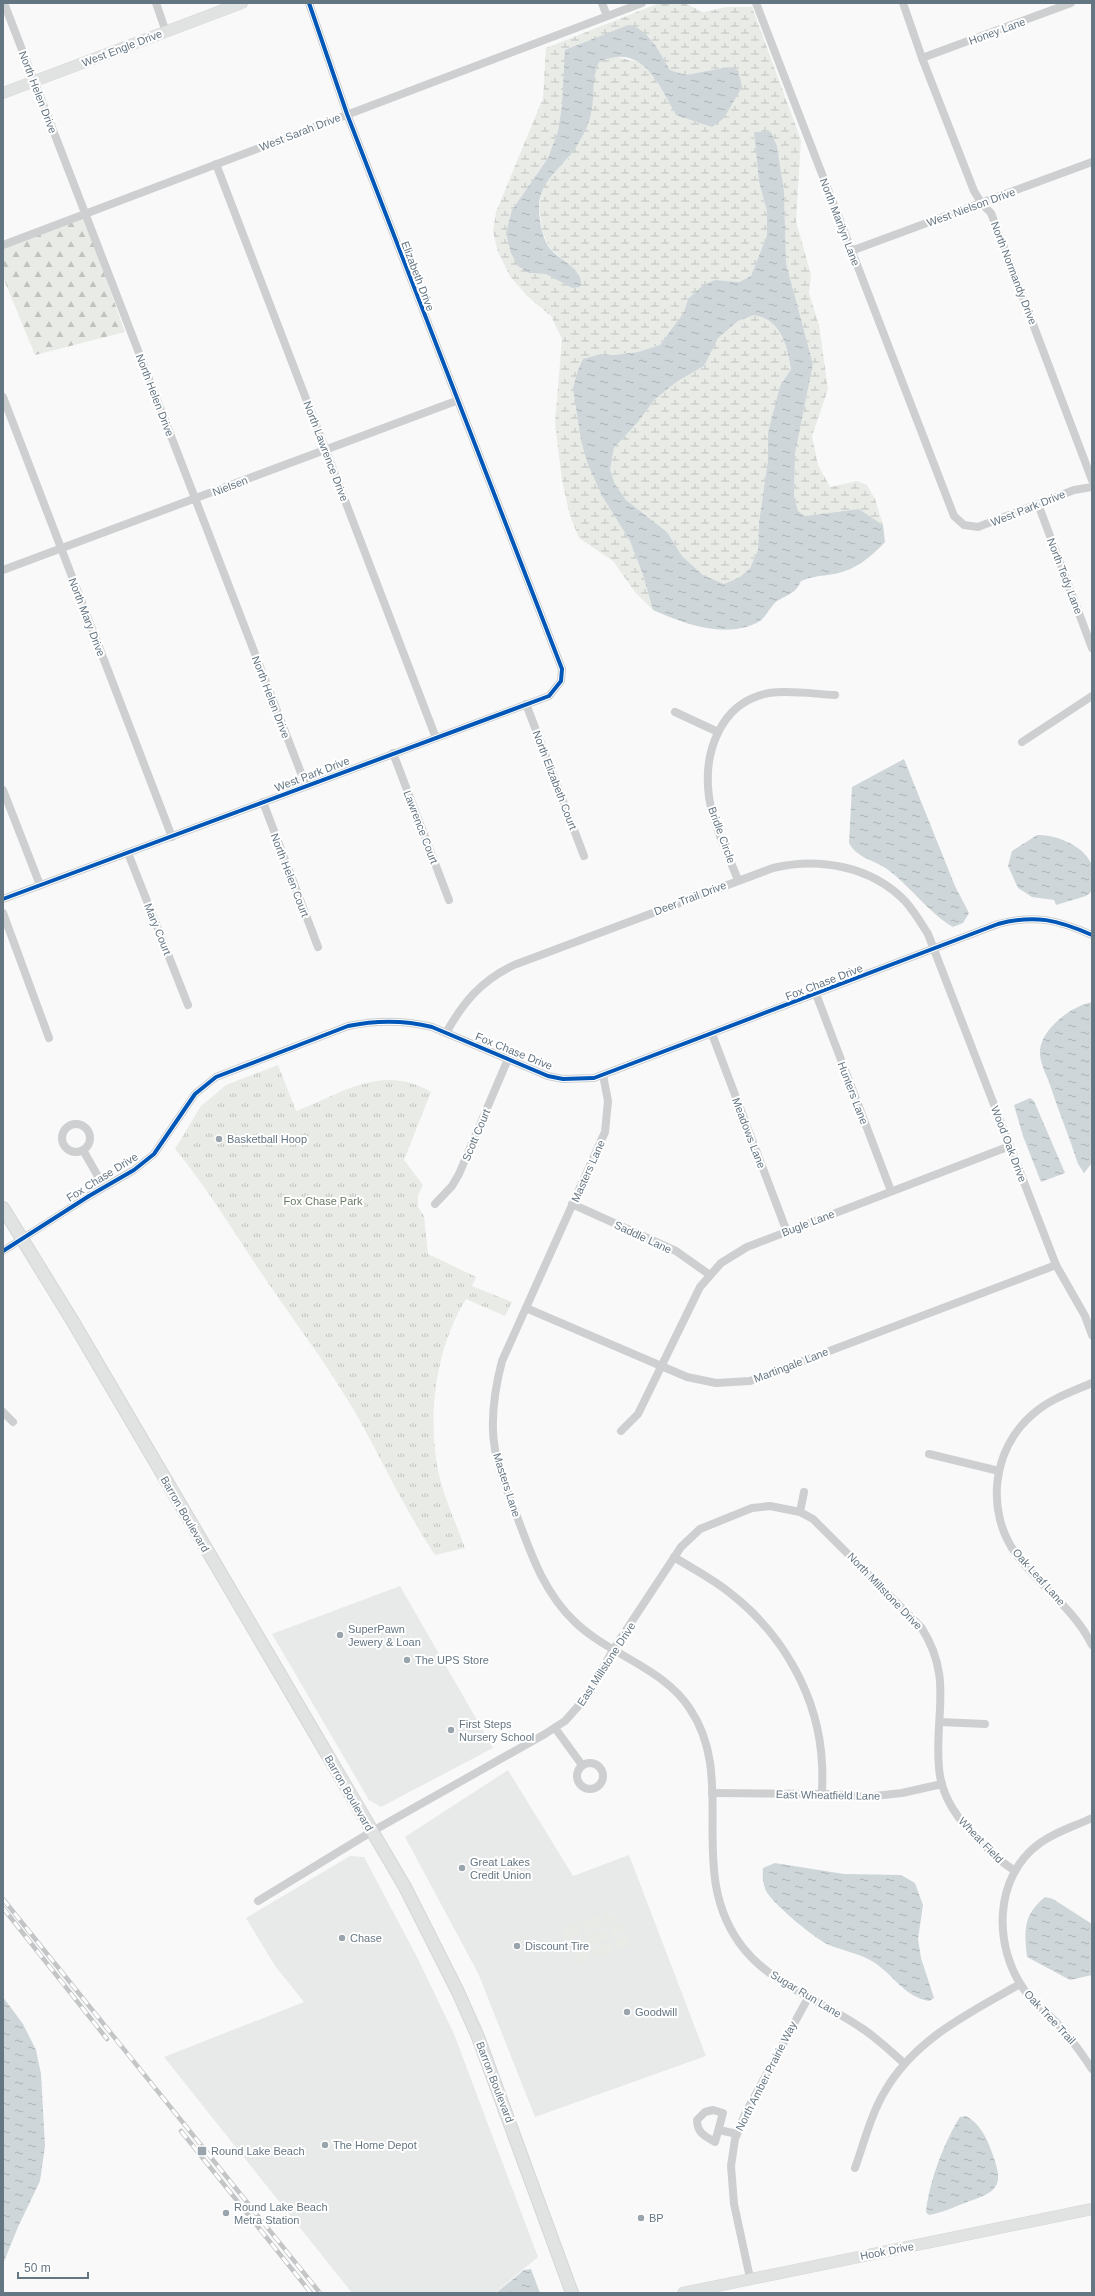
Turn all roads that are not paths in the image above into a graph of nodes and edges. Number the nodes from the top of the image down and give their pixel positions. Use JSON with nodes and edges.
{"nodes":[{"id":1,"x":4,"y":3,"type":"edge"},
{"id":2,"x":156,"y":3,"type":"edge"},
{"id":3,"x":242,"y":3,"type":"edge"},
{"id":4,"x":309,"y":3,"type":"edge"},
{"id":5,"x":602,"y":3,"type":"edge"},
{"id":6,"x":642,"y":3,"type":"edge"},
{"id":7,"x":756,"y":3,"type":"edge"},
{"id":8,"x":902,"y":3,"type":"edge"},
{"id":9,"x":1071,"y":3,"type":"edge"},
{"id":10,"x":607,"y":16,"type":"junction"},
{"id":11,"x":166,"y":32,"type":"junction"},
{"id":12,"x":922,"y":58,"type":"junction"},
{"id":13,"x":34,"y":82,"type":"junction"},
{"id":14,"x":3,"y":93,"type":"edge"},
{"id":15,"x":347,"y":114,"type":"junction"},
{"id":16,"x":1092,"y":162,"type":"edge"},
{"id":17,"x":216,"y":164,"type":"junction"},
{"id":18,"x":982,"y":204,"type":"junction"},
{"id":19,"x":85,"y":214,"type":"junction"},
{"id":20,"x":3,"y":245,"type":"edge"},
{"id":21,"x":851,"y":251,"type":"junction"},
{"id":22,"x":3,"y":397,"type":"edge"},
{"id":23,"x":456,"y":401,"type":"junction"},
{"id":24,"x":923,"y":440,"type":"joint"},
{"id":25,"x":326,"y":450,"type":"junction"},
{"id":26,"x":1092,"y":480,"type":"edge"},
{"id":27,"x":1092,"y":487,"type":"edge"},
{"id":28,"x":195,"y":499,"type":"junction"},
{"id":29,"x":1038,"y":504,"type":"junction"},
{"id":30,"x":61,"y":549,"type":"junction"},
{"id":31,"x":3,"y":570,"type":"edge"},
{"id":32,"x":542,"y":620,"type":"joint"},
{"id":33,"x":1092,"y":648,"type":"edge"},
{"id":34,"x":836,"y":695,"type":"dead end"},
{"id":35,"x":1092,"y":696,"type":"edge"},
{"id":36,"x":526,"y":704,"type":"junction"},
{"id":37,"x":674,"y":712,"type":"dead end"},
{"id":38,"x":718,"y":732,"type":"junction"},
{"id":39,"x":436,"y":738,"type":"junction"},
{"id":40,"x":1022,"y":742,"type":"dead end"},
{"id":41,"x":393,"y":753,"type":"junction"},
{"id":42,"x":306,"y":786,"type":"junction"},
{"id":43,"x":3,"y":790,"type":"edge"},
{"id":44,"x":263,"y":802,"type":"junction"},
{"id":45,"x":172,"y":837,"type":"junction"},
{"id":46,"x":128,"y":853,"type":"junction"},
{"id":47,"x":584,"y":856,"type":"dead end"},
{"id":48,"x":738,"y":880,"type":"junction"},
{"id":49,"x":40,"y":885,"type":"junction"},
{"id":50,"x":3,"y":899,"type":"edge"},
{"id":51,"x":450,"y":900,"type":"dead end"},
{"id":52,"x":3,"y":913,"type":"edge"},
{"id":53,"x":1092,"y":935,"type":"edge"},
{"id":54,"x":318,"y":947,"type":"dead end"},
{"id":55,"x":934,"y":949,"type":"junction"},
{"id":56,"x":816,"y":994,"type":"junction"},
{"id":57,"x":188,"y":1005,"type":"dead end"},
{"id":58,"x":446,"y":1033,"type":"junction"},
{"id":59,"x":712,"y":1034,"type":"junction"},
{"id":60,"x":49,"y":1038,"type":"dead end"},
{"id":61,"x":508,"y":1059,"type":"junction"},
{"id":62,"x":603,"y":1075,"type":"junction"},
{"id":63,"x":1010,"y":1146,"type":"junction"},
{"id":64,"x":83,"y":1150,"type":"dead end"},
{"id":65,"x":104,"y":1187,"type":"junction"},
{"id":66,"x":891,"y":1191,"type":"junction"},
{"id":67,"x":435,"y":1204,"type":"dead end"},
{"id":68,"x":572,"y":1204,"type":"junction"},
{"id":69,"x":3,"y":1208,"type":"edge"},
{"id":70,"x":787,"y":1232,"type":"junction"},
{"id":71,"x":21,"y":1239,"type":"junction"},
{"id":72,"x":3,"y":1251,"type":"edge"},
{"id":73,"x":1056,"y":1265,"type":"junction"},
{"id":74,"x":710,"y":1275,"type":"junction"},
{"id":75,"x":526,"y":1308,"type":"junction"},
{"id":76,"x":1092,"y":1335,"type":"edge"},
{"id":77,"x":662,"y":1367,"type":"junction"},
{"id":78,"x":1092,"y":1383,"type":"edge"},
{"id":79,"x":3,"y":1412,"type":"edge"},
{"id":80,"x":13,"y":1422,"type":"dead end"},
{"id":81,"x":621,"y":1431,"type":"dead end"},
{"id":82,"x":929,"y":1454,"type":"dead end"},
{"id":83,"x":999,"y":1471,"type":"junction"},
{"id":84,"x":804,"y":1492,"type":"dead end"},
{"id":85,"x":800,"y":1512,"type":"junction"},
{"id":86,"x":674,"y":1557,"type":"junction"},
{"id":87,"x":1092,"y":1645,"type":"edge"},
{"id":88,"x":614,"y":1650,"type":"junction"},
{"id":89,"x":940,"y":1722,"type":"junction"},
{"id":90,"x":985,"y":1724,"type":"dead end"},
{"id":91,"x":555,"y":1728,"type":"junction"},
{"id":92,"x":582,"y":1765,"type":"dead end"},
{"id":93,"x":942,"y":1784,"type":"junction"},
{"id":94,"x":712,"y":1793,"type":"junction"},
{"id":95,"x":822,"y":1795,"type":"junction"},
{"id":96,"x":1092,"y":1818,"type":"edge"},
{"id":97,"x":371,"y":1832,"type":"junction"},
{"id":98,"x":1014,"y":1870,"type":"junction"},
{"id":99,"x":258,"y":1901,"type":"dead end"},
{"id":100,"x":1020,"y":1984,"type":"junction"},
{"id":101,"x":809,"y":1996,"type":"junction"},
{"id":102,"x":904,"y":2064,"type":"junction"},
{"id":103,"x":1092,"y":2069,"type":"edge"},
{"id":104,"x":720,"y":2130,"type":"dead end"},
{"id":105,"x":737,"y":2134,"type":"junction"},
{"id":106,"x":855,"y":2168,"type":"dead end"},
{"id":107,"x":1092,"y":2209,"type":"edge"},
{"id":108,"x":750,"y":2278,"type":"junction"},
{"id":109,"x":572,"y":2293,"type":"edge"},
{"id":110,"x":683,"y":2293,"type":"edge"}],
"edges":[{"from":1,"to":13,"type":"street","name":"North Helen Drive"},
{"from":2,"to":11,"type":"street"},
{"from":3,"to":11,"type":"street","name":"West Engle Drive"},
{"from":4,"to":15,"type":"street","name":"Elizabeth Drive"},
{"from":5,"to":10,"type":"street"},
{"from":6,"to":10,"type":"street","name":"West Sarah Drive"},
{"from":7,"to":21,"type":"street","name":"North Marilyn Lane"},
{"from":8,"to":12,"type":"street","name":"North Normandy Drive"},
{"from":9,"to":12,"type":"street","name":"Honey Lane"},
{"from":10,"to":15,"type":"street","name":"West Sarah Drive"},
{"from":11,"to":13,"type":"street","name":"West Engle Drive"},
{"from":12,"to":18,"type":"street","name":"North Normandy Drive"},
{"from":13,"to":14,"type":"street","name":"West Engle Drive"},
{"from":13,"to":19,"type":"street","name":"North Helen Drive"},
{"from":15,"to":17,"type":"street","name":"West Sarah Drive"},
{"from":15,"to":23,"type":"street","name":"Elizabeth Drive"},
{"from":16,"to":18,"type":"street","name":"West Nielson Drive"},
{"from":17,"to":19,"type":"street","name":"West Sarah Drive"},
{"from":17,"to":25,"type":"street","name":"North Lawrence Drive"},
{"from":18,"to":21,"type":"street","name":"West Nielson Drive"},
{"from":18,"to":26,"type":"street","name":"North Normandy Drive"},
{"from":19,"to":20,"type":"street","name":"West Sarah Drive"},
{"from":19,"to":28,"type":"street","name":"North Helen Drive"},
{"from":21,"to":24,"type":"street","name":"North Marilyn Lane"},
{"from":22,"to":30,"type":"street","name":"North Mary Drive"},
{"from":23,"to":25,"type":"street","name":"Nielsen"},
{"from":23,"to":32,"type":"street","name":"Elizabeth Drive"},
{"from":24,"to":29,"type":"street","name":"West Park Drive"},
{"from":25,"to":28,"type":"street","name":"Nielsen"},
{"from":25,"to":39,"type":"street","name":"North Lawrence Drive"},
{"from":27,"to":29,"type":"street","name":"West Park Drive"},
{"from":28,"to":30,"type":"street","name":"Nielsen"},
{"from":28,"to":42,"type":"street","name":"North Helen Drive"},
{"from":29,"to":33,"type":"street","name":"North Tedy Lane"},
{"from":30,"to":31,"type":"street","name":"Nielsen"},
{"from":30,"to":45,"type":"street","name":"North Mary Drive"},
{"from":32,"to":36,"type":"street","name":"West Park Drive"},
{"from":34,"to":38,"type":"street","name":"Bridle Circle"},
{"from":35,"to":40,"type":"street"},
{"from":36,"to":39,"type":"street","name":"West Park Drive"},
{"from":36,"to":47,"type":"street","name":"North Elizabeth Court"},
{"from":37,"to":38,"type":"street"},
{"from":38,"to":48,"type":"street","name":"Bridle Circle"},
{"from":39,"to":41,"type":"street","name":"West Park Drive"},
{"from":41,"to":42,"type":"street","name":"West Park Drive"},
{"from":41,"to":51,"type":"street","name":"Lawrence Court"},
{"from":42,"to":44,"type":"street","name":"West Park Drive"},
{"from":43,"to":49,"type":"street"},
{"from":44,"to":45,"type":"street","name":"West Park Drive"},
{"from":44,"to":54,"type":"street","name":"North Helen Court"},
{"from":45,"to":46,"type":"street","name":"West Park Drive"},
{"from":46,"to":49,"type":"street","name":"West Park Drive"},
{"from":46,"to":57,"type":"street","name":"Mary Court"},
{"from":48,"to":55,"type":"street","name":"Deer Trail Drive"},
{"from":48,"to":58,"type":"street","name":"Deer Trail Drive"},
{"from":49,"to":50,"type":"street","name":"West Park Drive"},
{"from":52,"to":60,"type":"street"},
{"from":53,"to":55,"type":"street","name":"Fox Chase Drive"},
{"from":55,"to":56,"type":"street","name":"Fox Chase Drive"},
{"from":55,"to":63,"type":"street","name":"Wood Oak Drive"},
{"from":56,"to":59,"type":"street","name":"Fox Chase Drive"},
{"from":56,"to":66,"type":"street","name":"Hunters Lane"},
{"from":58,"to":61,"type":"street","name":"Fox Chase Drive"},
{"from":58,"to":65,"type":"street","name":"Fox Chase Drive"},
{"from":59,"to":62,"type":"street","name":"Fox Chase Drive"},
{"from":59,"to":70,"type":"street","name":"Meadows Lane"},
{"from":61,"to":62,"type":"street","name":"Fox Chase Drive"},
{"from":61,"to":67,"type":"street","name":"Scott Court"},
{"from":62,"to":68,"type":"street","name":"Masters Lane"},
{"from":63,"to":66,"type":"street","name":"Bugle Lane"},
{"from":63,"to":73,"type":"street","name":"Wood Oak Drive"},
{"from":64,"to":65,"type":"street"},
{"from":65,"to":71,"type":"street","name":"Fox Chase Drive"},
{"from":66,"to":70,"type":"street","name":"Bugle Lane"},
{"from":68,"to":74,"type":"street","name":"Saddle Lane"},
{"from":68,"to":75,"type":"street","name":"Masters Lane"},
{"from":69,"to":71,"type":"main road","name":"Barron Boulevard"},
{"from":70,"to":74,"type":"street","name":"Bugle Lane"},
{"from":71,"to":72,"type":"street","name":"Fox Chase Drive"},
{"from":71,"to":97,"type":"main road","name":"Barron Boulevard"},
{"from":73,"to":76,"type":"street","name":"Wood Oak Drive"},
{"from":73,"to":77,"type":"street","name":"Martingale Lane"},
{"from":74,"to":77,"type":"street","name":"Bugle Lane"},
{"from":75,"to":77,"type":"street","name":"Martingale Lane"},
{"from":75,"to":88,"type":"street","name":"Masters Lane"},
{"from":77,"to":81,"type":"street","name":"Bugle Lane"},
{"from":78,"to":83,"type":"street","name":"Oak Leaf Lane"},
{"from":79,"to":80,"type":"street"},
{"from":82,"to":83,"type":"street"},
{"from":83,"to":87,"type":"street","name":"Oak Leaf Lane"},
{"from":84,"to":85,"type":"street"},
{"from":85,"to":86,"type":"street","name":"East Millstone Drive"},
{"from":85,"to":89,"type":"street","name":"North Millstone Drive"},
{"from":86,"to":88,"type":"street","name":"East Millstone Drive"},
{"from":86,"to":95,"type":"street"},
{"from":88,"to":91,"type":"street","name":"East Millstone Drive"},
{"from":88,"to":94,"type":"street","name":"Masters Lane"},
{"from":89,"to":90,"type":"street"},
{"from":89,"to":93,"type":"street","name":"North Millstone Drive"},
{"from":91,"to":92,"type":"street"},
{"from":91,"to":97,"type":"street","name":"East Millstone Drive"},
{"from":93,"to":95,"type":"street","name":"East Wheatfield Lane"},
{"from":93,"to":98,"type":"street","name":"Wheat Field"},
{"from":94,"to":95,"type":"street","name":"East Wheatfield Lane"},
{"from":94,"to":101,"type":"street","name":"Sugar Run Lane"},
{"from":96,"to":98,"type":"street","name":"Oak Tree Trail"},
{"from":97,"to":99,"type":"street","name":"East Millstone Drive"},
{"from":97,"to":109,"type":"main road","name":"Barron Boulevard"},
{"from":98,"to":100,"type":"street","name":"Oak Tree Trail"},
{"from":100,"to":102,"type":"street"},
{"from":100,"to":103,"type":"street","name":"Oak Tree Trail"},
{"from":101,"to":102,"type":"street","name":"Sugar Run Lane"},
{"from":101,"to":105,"type":"street","name":"North Amber Prairie Way"},
{"from":102,"to":106,"type":"street"},
{"from":104,"to":105,"type":"street"},
{"from":105,"to":108,"type":"street","name":"North Amber Prairie Way"},
{"from":107,"to":108,"type":"street","name":"Hook Drive"},
{"from":108,"to":110,"type":"street","name":"Hook Drive"}]}
